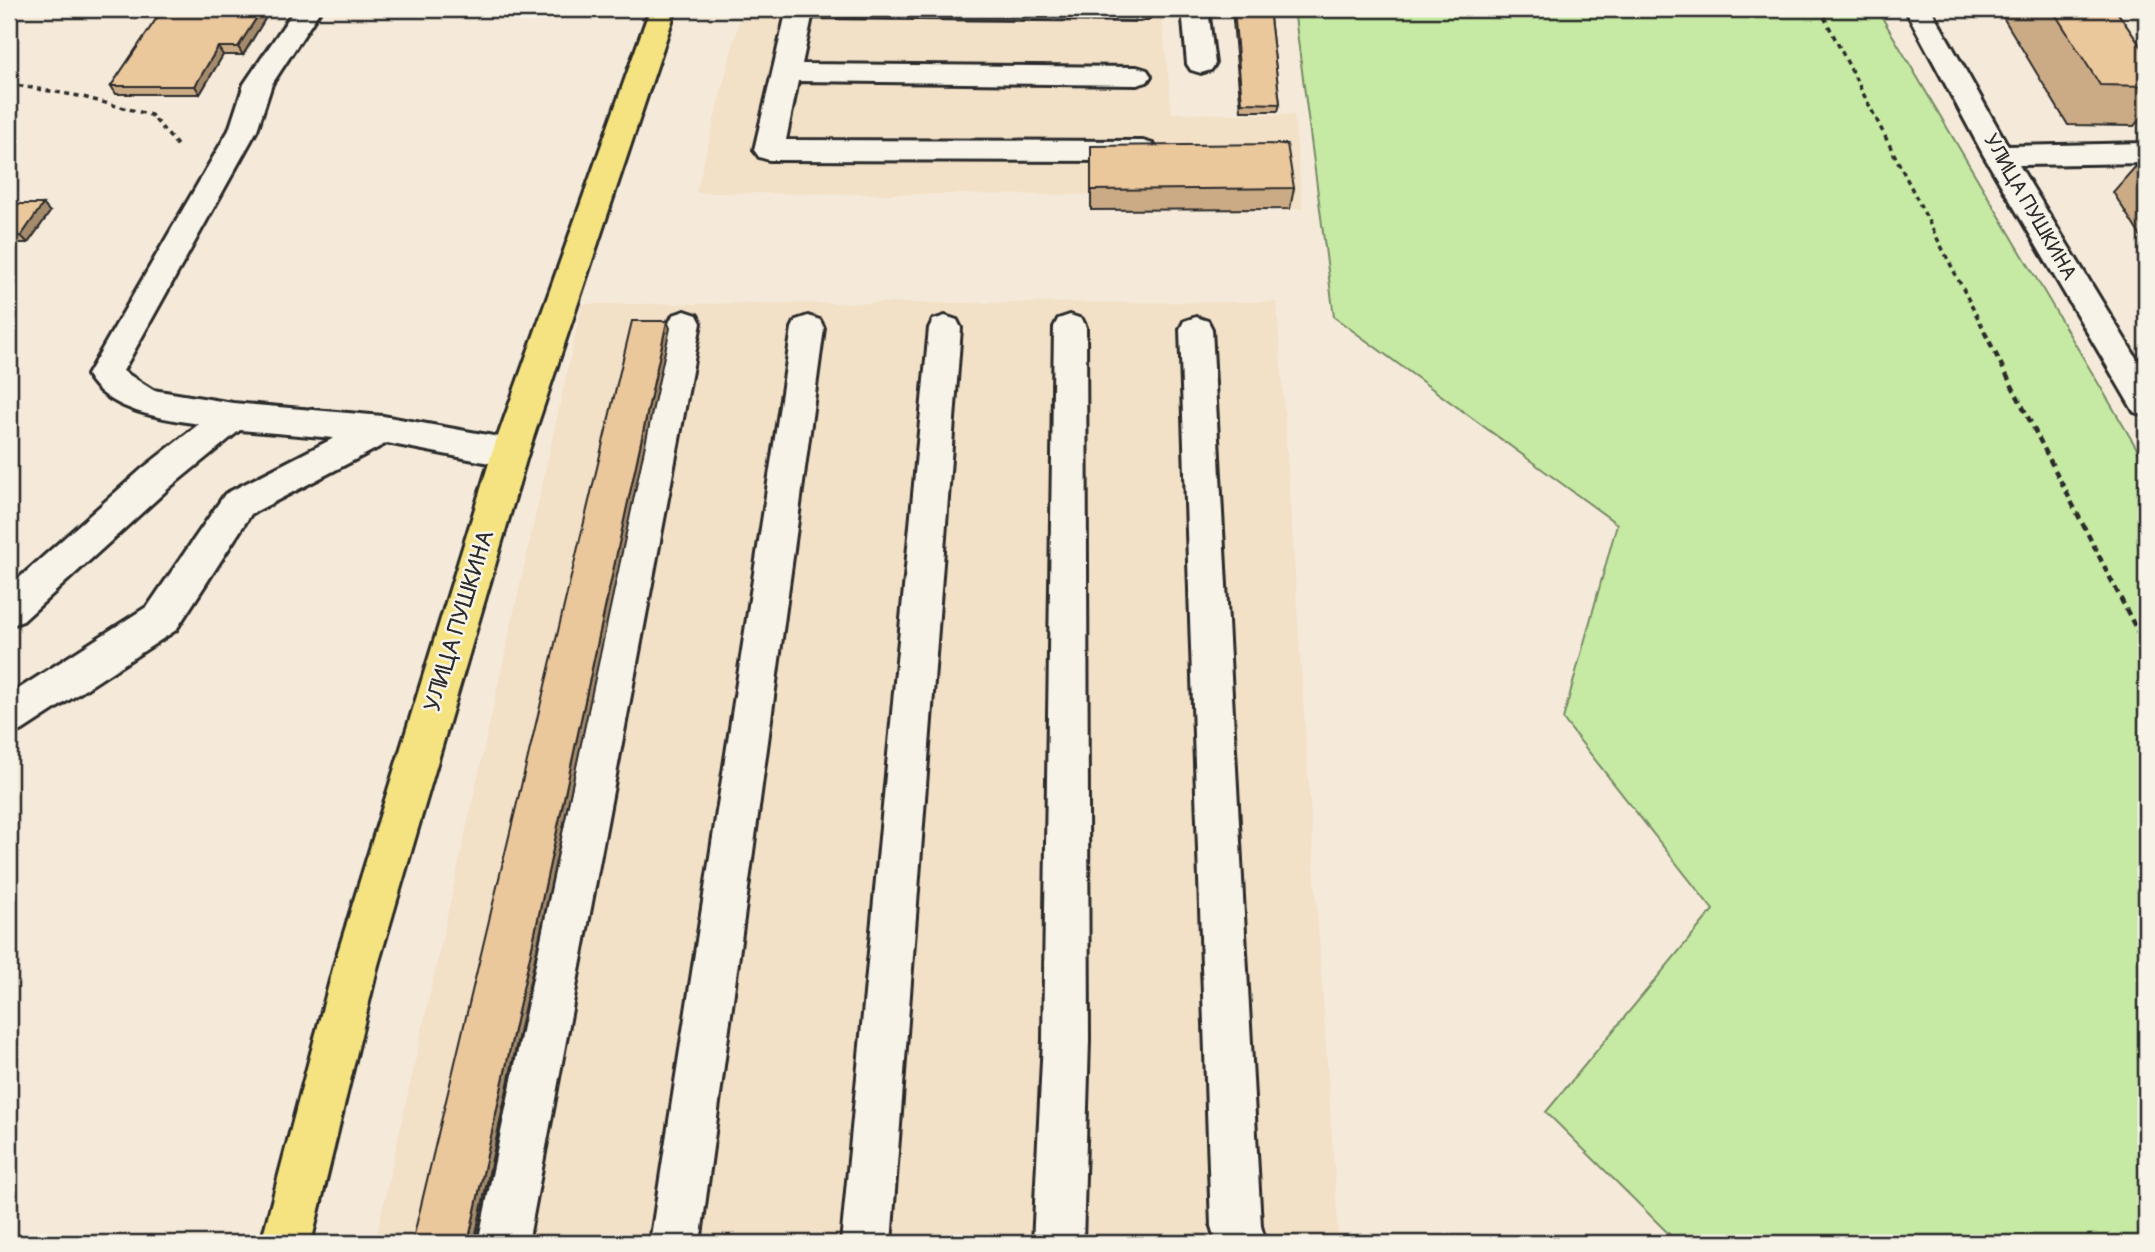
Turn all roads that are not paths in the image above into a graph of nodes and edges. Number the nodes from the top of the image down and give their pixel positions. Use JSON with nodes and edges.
{"nodes":[{"id":1,"x":308,"y":9,"type":"edge"},
{"id":2,"x":663,"y":9,"type":"edge"},
{"id":3,"x":800,"y":9,"type":"edge"},
{"id":4,"x":1195,"y":9,"type":"edge"},
{"id":5,"x":1918,"y":9,"type":"edge"},
{"id":6,"x":1139,"y":12,"type":"dead end"},
{"id":7,"x":1201,"y":64,"type":"dead end"},
{"id":8,"x":786,"y":72,"type":"junction"},
{"id":9,"x":1137,"y":76,"type":"dead end"},
{"id":10,"x":1166,"y":151,"type":"edge"},
{"id":11,"x":2146,"y":153,"type":"edge"},
{"id":12,"x":1999,"y":156,"type":"junction"},
{"id":13,"x":685,"y":323,"type":"dead end"},
{"id":14,"x":1070,"y":327,"type":"dead end"},
{"id":15,"x":807,"y":328,"type":"dead end"},
{"id":16,"x":946,"y":328,"type":"dead end"},
{"id":17,"x":1196,"y":328,"type":"dead end"},
{"id":18,"x":2146,"y":404,"type":"edge"},
{"id":19,"x":233,"y":416,"type":"junction"},
{"id":20,"x":383,"y":429,"type":"junction"},
{"id":21,"x":510,"y":453,"type":"junction"},
{"id":22,"x":9,"y":610,"type":"edge"},
{"id":23,"x":9,"y":717,"type":"edge"},
{"id":24,"x":286,"y":1243,"type":"edge"},
{"id":25,"x":503,"y":1243,"type":"edge"},
{"id":26,"x":675,"y":1243,"type":"edge"},
{"id":27,"x":866,"y":1243,"type":"edge"},
{"id":28,"x":1058,"y":1243,"type":"edge"},
{"id":29,"x":1241,"y":1243,"type":"edge"}],
"edges":[{"from":1,"to":19,"type":"street"},
{"from":2,"to":21,"type":"main road","name":"УЛИЦА ПУШКИНА"},
{"from":3,"to":6,"type":"street"},
{"from":3,"to":8,"type":"street"},
{"from":4,"to":7,"type":"street"},
{"from":5,"to":12,"type":"street","name":"УЛИЦА ПУШКИНА"},
{"from":8,"to":9,"type":"street"},
{"from":8,"to":10,"type":"street"},
{"from":11,"to":12,"type":"street"},
{"from":12,"to":18,"type":"street","name":"УЛИЦА ПУШКИНА"},
{"from":13,"to":25,"type":"street"},
{"from":14,"to":28,"type":"street"},
{"from":15,"to":26,"type":"street"},
{"from":16,"to":27,"type":"street"},
{"from":17,"to":29,"type":"street"},
{"from":19,"to":20,"type":"street"},
{"from":19,"to":22,"type":"street"},
{"from":20,"to":21,"type":"street"},
{"from":20,"to":23,"type":"street"},
{"from":21,"to":24,"type":"main road","name":"УЛИЦА ПУШКИНА"}]}
